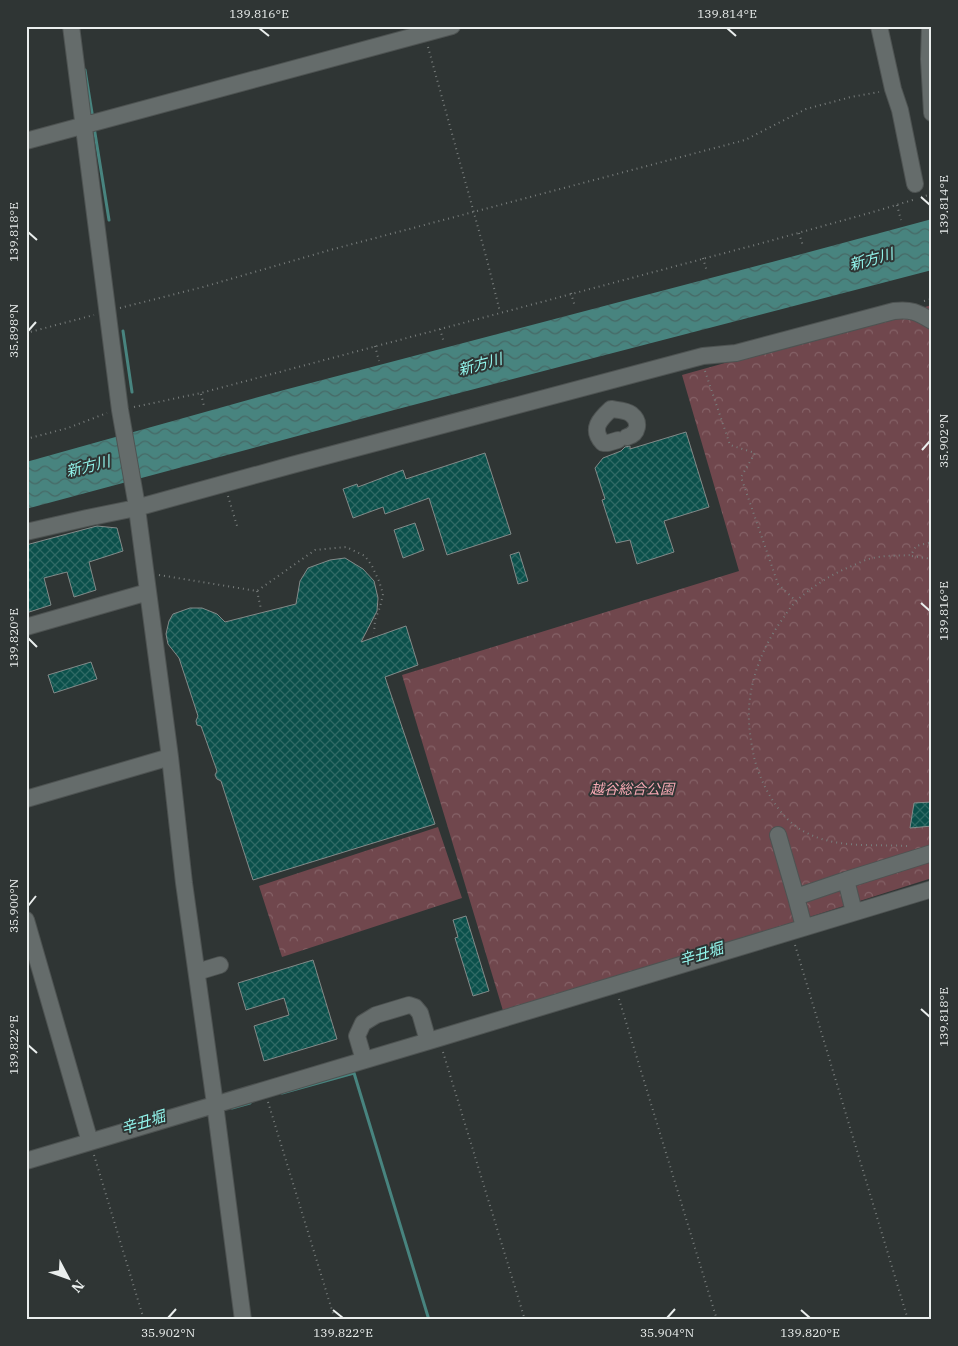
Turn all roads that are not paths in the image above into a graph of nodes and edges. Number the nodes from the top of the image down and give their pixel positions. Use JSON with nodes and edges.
{"nodes":[{"id":1,"x":71,"y":26,"type":"edge"},
{"id":2,"x":452,"y":26,"type":"edge"},
{"id":3,"x":879,"y":26,"type":"edge"},
{"id":4,"x":930,"y":26,"type":"edge"},
{"id":5,"x":932,"y":113,"type":"edge"},
{"id":6,"x":84,"y":126,"type":"junction"},
{"id":7,"x":26,"y":141,"type":"edge"},
{"id":8,"x":916,"y":184,"type":"dead end"},
{"id":9,"x":932,"y":321,"type":"edge"},
{"id":10,"x":604,"y":383,"type":"junction"},
{"id":11,"x":611,"y":409,"type":"junction"},
{"id":12,"x":136,"y":505,"type":"junction"},
{"id":13,"x":26,"y":532,"type":"edge"},
{"id":14,"x":147,"y":585,"type":"junction"},
{"id":15,"x":26,"y":627,"type":"edge"},
{"id":16,"x":170,"y":757,"type":"junction"},
{"id":17,"x":26,"y":799,"type":"edge"},
{"id":18,"x":778,"y":835,"type":"dead end"},
{"id":19,"x":932,"y":853,"type":"edge"},
{"id":20,"x":846,"y":880,"type":"junction"},
{"id":21,"x":932,"y":889,"type":"edge"},
{"id":22,"x":796,"y":897,"type":"junction"},
{"id":23,"x":854,"y":912,"type":"junction"},
{"id":24,"x":26,"y":920,"type":"edge"},
{"id":25,"x":797,"y":929,"type":"junction"},
{"id":26,"x":220,"y":965,"type":"dead end"},
{"id":27,"x":197,"y":972,"type":"junction"},
{"id":28,"x":442,"y":1034,"type":"junction"},
{"id":29,"x":364,"y":1060,"type":"junction"},
{"id":30,"x":215,"y":1104,"type":"junction"},
{"id":31,"x":92,"y":1148,"type":"junction"},
{"id":32,"x":26,"y":1161,"type":"edge"},
{"id":33,"x":243,"y":1320,"type":"edge"}],
"edges":[{"from":1,"to":6,"type":"street"},
{"from":2,"to":6,"type":"street"},
{"from":3,"to":8,"type":"street"},
{"from":4,"to":5,"type":"street"},
{"from":6,"to":7,"type":"street"},
{"from":6,"to":12,"type":"street"},
{"from":9,"to":10,"type":"street"},
{"from":10,"to":11,"type":"street"},
{"from":10,"to":12,"type":"street"},
{"from":11,"to":11,"type":"street"},
{"from":12,"to":13,"type":"street"},
{"from":12,"to":14,"type":"street"},
{"from":14,"to":15,"type":"street"},
{"from":14,"to":16,"type":"street"},
{"from":16,"to":17,"type":"street"},
{"from":16,"to":27,"type":"street"},
{"from":18,"to":22,"type":"street"},
{"from":19,"to":20,"type":"street"},
{"from":20,"to":22,"type":"street"},
{"from":20,"to":23,"type":"street"},
{"from":21,"to":23,"type":"street"},
{"from":22,"to":25,"type":"street"},
{"from":23,"to":25,"type":"street"},
{"from":24,"to":31,"type":"street"},
{"from":25,"to":28,"type":"street"},
{"from":26,"to":27,"type":"street"},
{"from":27,"to":30,"type":"street"},
{"from":28,"to":29,"type":"street"},
{"from":28,"to":29,"type":"street"},
{"from":29,"to":30,"type":"street"},
{"from":30,"to":31,"type":"street"},
{"from":30,"to":33,"type":"street"},
{"from":31,"to":32,"type":"street"}]}
